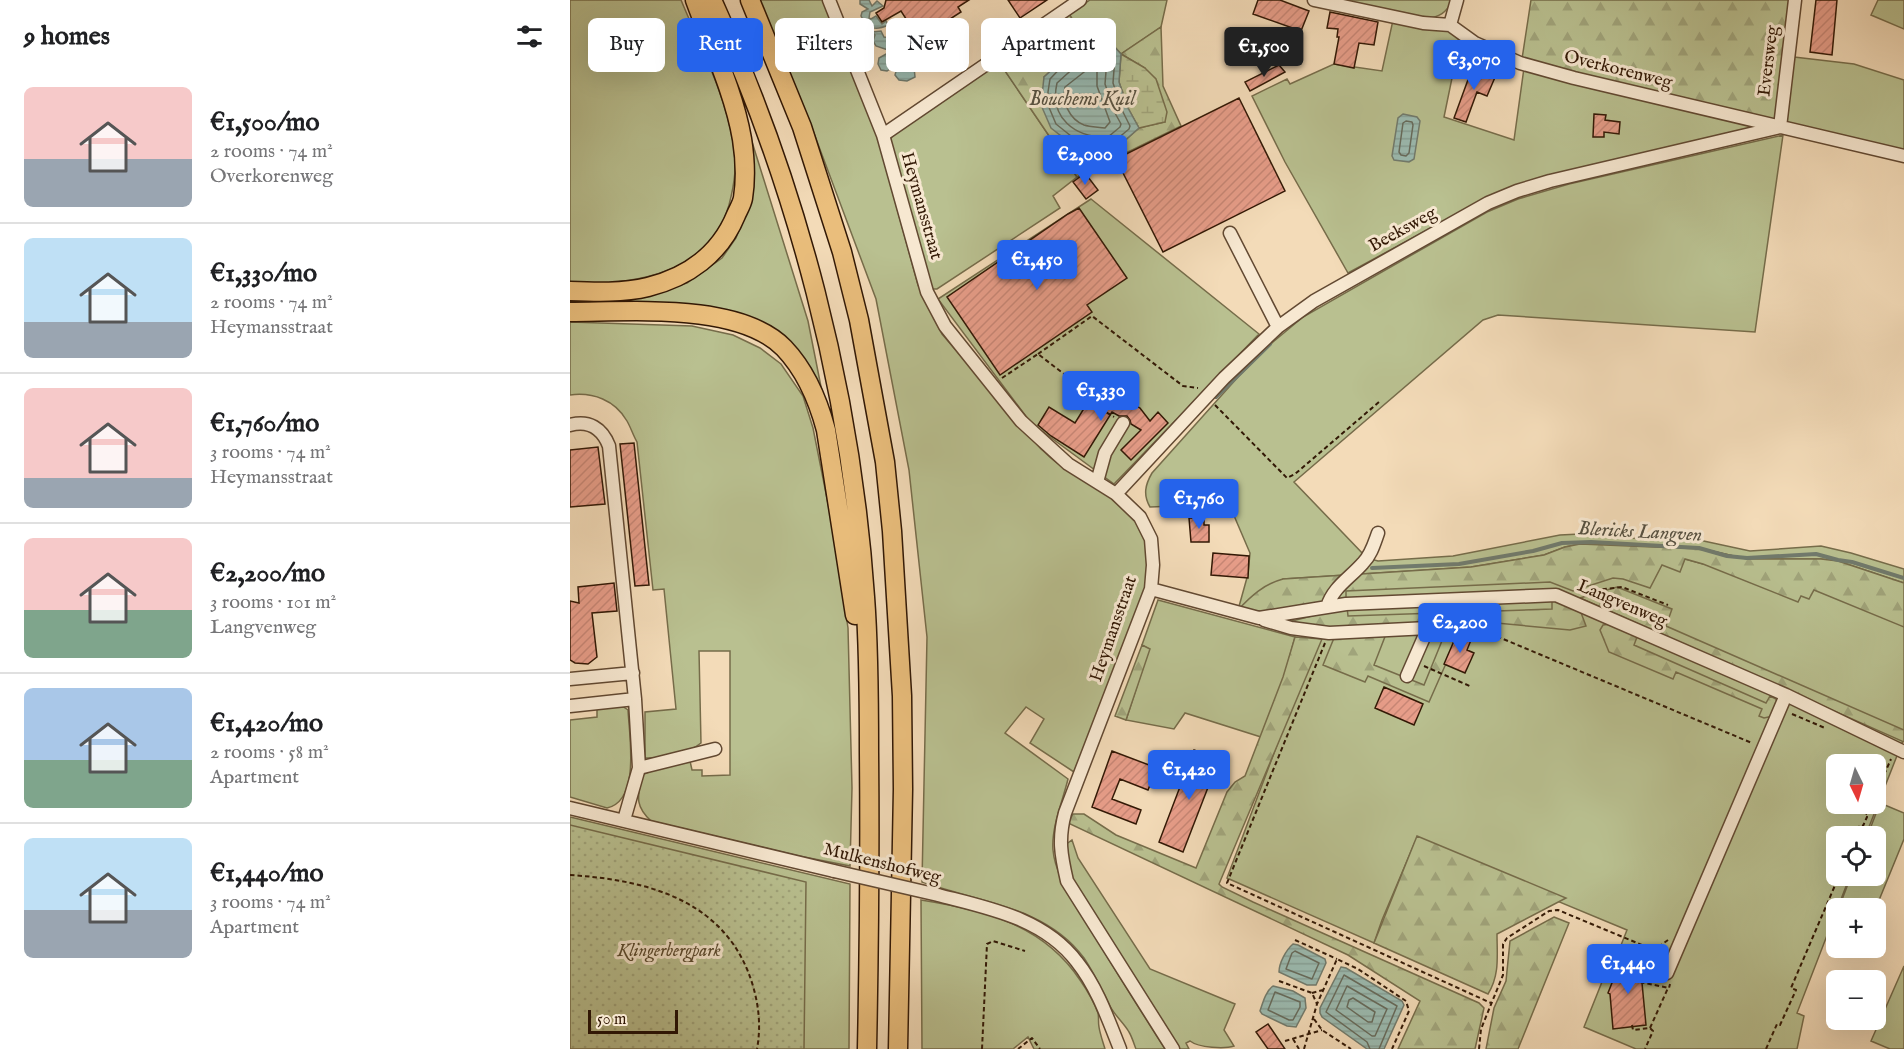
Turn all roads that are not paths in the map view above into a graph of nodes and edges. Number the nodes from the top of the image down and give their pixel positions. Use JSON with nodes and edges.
{"nodes":[{"id":1,"x":695,"y":0,"type":"edge"},
{"id":2,"x":712,"y":0,"type":"edge"},
{"id":3,"x":750,"y":0,"type":"edge"},
{"id":4,"x":829,"y":0,"type":"edge"},
{"id":5,"x":1080,"y":0,"type":"edge"},
{"id":6,"x":1314,"y":0,"type":"edge"},
{"id":7,"x":1457,"y":0,"type":"edge"},
{"id":8,"x":1795,"y":0,"type":"edge"},
{"id":9,"x":1450,"y":25,"type":"junction"},
{"id":10,"x":1780,"y":127,"type":"junction"},
{"id":11,"x":883,"y":135,"type":"junction"},
{"id":12,"x":1904,"y":156,"type":"edge"},
{"id":13,"x":1230,"y":233,"type":"dead end"},
{"id":14,"x":570,"y":291,"type":"edge"},
{"id":15,"x":570,"y":312,"type":"edge"},
{"id":16,"x":1278,"y":327,"type":"junction"},
{"id":17,"x":1123,"y":423,"type":"road end"},
{"id":18,"x":570,"y":425,"type":"edge"},
{"id":19,"x":1097,"y":482,"type":"junction"},
{"id":20,"x":1116,"y":494,"type":"junction"},
{"id":21,"x":1378,"y":533,"type":"dead end"},
{"id":22,"x":1151,"y":589,"type":"junction"},
{"id":23,"x":1327,"y":607,"type":"junction"},
{"id":24,"x":1259,"y":618,"type":"junction"},
{"id":25,"x":868,"y":665,"type":"junction"},
{"id":26,"x":633,"y":673,"type":"junction"},
{"id":27,"x":1407,"y":676,"type":"dead end"},
{"id":28,"x":570,"y":679,"type":"edge"},
{"id":29,"x":1786,"y":695,"type":"junction"},
{"id":30,"x":635,"y":699,"type":"junction"},
{"id":31,"x":570,"y":706,"type":"edge"},
{"id":32,"x":715,"y":749,"type":"dead end"},
{"id":33,"x":1904,"y":752,"type":"edge"},
{"id":34,"x":639,"y":768,"type":"junction"},
{"id":35,"x":570,"y":808,"type":"edge"},
{"id":36,"x":624,"y":820,"type":"junction"},
{"id":37,"x":1670,"y":975,"type":"road end"},
{"id":38,"x":867,"y":1049,"type":"edge"},
{"id":39,"x":898,"y":1049,"type":"edge"},
{"id":40,"x":1120,"y":1049,"type":"edge"},
{"id":41,"x":1173,"y":1049,"type":"edge"}],
"edges":[{"from":1,"to":14,"type":"highway"},
{"from":2,"to":25,"type":"highway"},
{"from":3,"to":39,"type":"highway"},
{"from":4,"to":11,"type":"street","name":"Heymansstraat"},
{"from":5,"to":11,"type":"street"},
{"from":6,"to":9,"type":"street","name":"Overkorenweg"},
{"from":7,"to":9,"type":"street"},
{"from":8,"to":10,"type":"street","name":"Eversweg"},
{"from":9,"to":10,"type":"street","name":"Overkorenweg"},
{"from":10,"to":12,"type":"street","name":"Overkorenweg"},
{"from":10,"to":16,"type":"street","name":"Beeksweg"},
{"from":11,"to":19,"type":"street","name":"Heymansstraat"},
{"from":13,"to":16,"type":"street"},
{"from":15,"to":25,"type":"highway"},
{"from":16,"to":20,"type":"street","name":"Beeksweg"},
{"from":17,"to":19,"type":"street"},
{"from":18,"to":26,"type":"street"},
{"from":19,"to":20,"type":"street","name":"Heymansstraat"},
{"from":20,"to":22,"type":"street","name":"Heymansstraat"},
{"from":21,"to":23,"type":"street"},
{"from":22,"to":24,"type":"street","name":"Langvenweg"},
{"from":22,"to":41,"type":"street","name":"Heymansstraat"},
{"from":23,"to":24,"type":"street","name":"Langvenweg"},
{"from":23,"to":29,"type":"street","name":"Langvenweg"},
{"from":24,"to":27,"type":"street"},
{"from":25,"to":38,"type":"highway"},
{"from":26,"to":28,"type":"street"},
{"from":26,"to":30,"type":"street"},
{"from":29,"to":33,"type":"street","name":"Langvenweg"},
{"from":29,"to":37,"type":"street"},
{"from":30,"to":31,"type":"street"},
{"from":30,"to":34,"type":"street"},
{"from":32,"to":34,"type":"street"},
{"from":34,"to":36,"type":"street"},
{"from":35,"to":36,"type":"street","name":"Mulkenshofweg"},
{"from":36,"to":40,"type":"street","name":"Mulkenshofweg","bridge":true}]}
